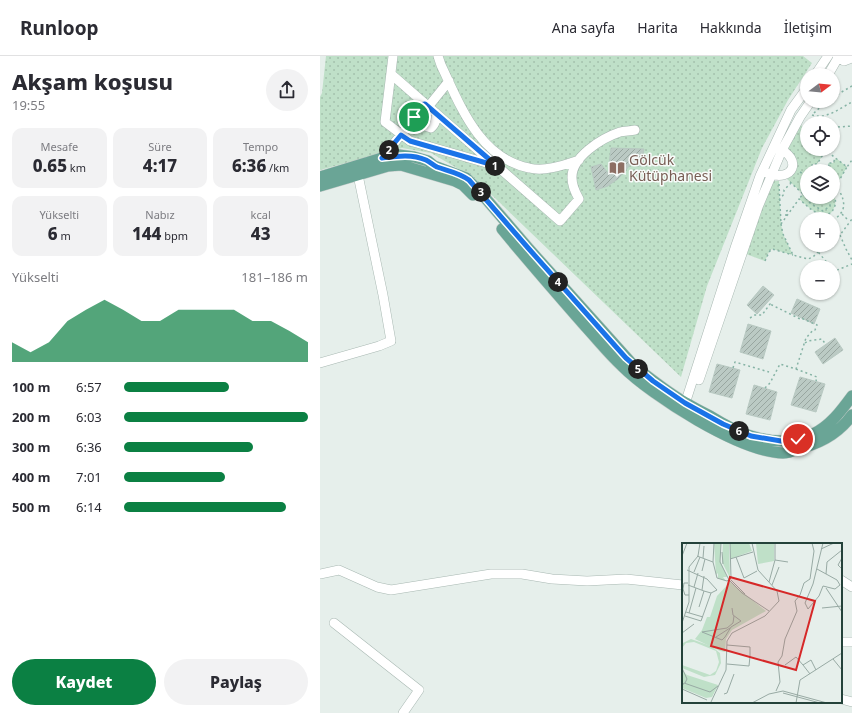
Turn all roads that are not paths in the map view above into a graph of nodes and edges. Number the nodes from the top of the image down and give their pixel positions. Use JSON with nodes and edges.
{"nodes":[{"id":1,"x":393,"y":56,"type":"edge"},
{"id":2,"x":438,"y":56,"type":"edge"},
{"id":3,"x":828,"y":56,"type":"edge"},
{"id":4,"x":838,"y":56,"type":"edge"},
{"id":5,"x":852,"y":58,"type":"edge"},
{"id":6,"x":820,"y":68,"type":"edge"},
{"id":7,"x":832,"y":68,"type":"edge"},
{"id":8,"x":391,"y":74,"type":"junction"},
{"id":9,"x":449,"y":81,"type":"junction"},
{"id":10,"x":800,"y":98,"type":"edge"},
{"id":11,"x":427,"y":106,"type":"junction"},
{"id":12,"x":806,"y":108,"type":"edge"},
{"id":13,"x":436,"y":113,"type":"junction"},
{"id":14,"x":635,"y":130,"type":"dead end"},
{"id":15,"x":403,"y":133,"type":"junction"},
{"id":16,"x":778,"y":148,"type":"junction"},
{"id":17,"x":382,"y":158,"type":"junction"},
{"id":18,"x":579,"y":160,"type":"junction"},
{"id":19,"x":497,"y":166,"type":"junction"},
{"id":20,"x":762,"y":172,"type":"junction"},
{"id":21,"x":358,"y":175,"type":"junction"},
{"id":22,"x":772,"y":175,"type":"junction"},
{"id":23,"x":320,"y":178,"type":"edge"},
{"id":24,"x":320,"y":186,"type":"edge"},
{"id":25,"x":320,"y":363,"type":"edge"},
{"id":26,"x":852,"y":396,"type":"edge"},
{"id":27,"x":686,"y":408,"type":"junction"},
{"id":28,"x":852,"y":415,"type":"edge"},
{"id":29,"x":320,"y":574,"type":"edge"},
{"id":30,"x":842,"y":581,"type":"edge"},
{"id":31,"x":682,"y":585,"type":"edge"},
{"id":32,"x":852,"y":586,"type":"edge"},
{"id":33,"x":334,"y":624,"type":"dead end"},
{"id":34,"x":842,"y":699,"type":"edge"},
{"id":35,"x":852,"y":702,"type":"edge"},
{"id":36,"x":403,"y":713,"type":"edge"}],
"edges":[{"from":1,"to":8,"type":"street"},
{"from":2,"to":9,"type":"street"},
{"from":3,"to":6,"type":"street"},
{"from":4,"to":5,"type":"street"},
{"from":4,"to":7,"type":"street"},
{"from":8,"to":11,"type":"street"},
{"from":8,"to":15,"type":"street"},
{"from":9,"to":11,"type":"street"},
{"from":9,"to":18,"type":"street"},
{"from":10,"to":16,"type":"street"},
{"from":11,"to":13,"type":"street"},
{"from":11,"to":13,"type":"street"},
{"from":12,"to":16,"type":"street"},
{"from":13,"to":19,"type":"street"},
{"from":14,"to":18,"type":"street"},
{"from":15,"to":17,"type":"street"},
{"from":15,"to":19,"type":"street"},
{"from":16,"to":20,"type":"street"},
{"from":16,"to":22,"type":"street"},
{"from":16,"to":22,"type":"street"},
{"from":17,"to":23,"type":"main road"},
{"from":17,"to":27,"type":"main road"},
{"from":18,"to":19,"type":"street"},
{"from":20,"to":22,"type":"street"},
{"from":20,"to":27,"type":"street"},
{"from":21,"to":24,"type":"main road"},
{"from":21,"to":25,"type":"street"},
{"from":21,"to":27,"type":"main road"},
{"from":22,"to":27,"type":"street"},
{"from":26,"to":27,"type":"main road"},
{"from":27,"to":28,"type":"main road"},
{"from":29,"to":31,"type":"street"},
{"from":30,"to":32,"type":"street"},
{"from":33,"to":36,"type":"street"},
{"from":34,"to":35,"type":"street"}]}
